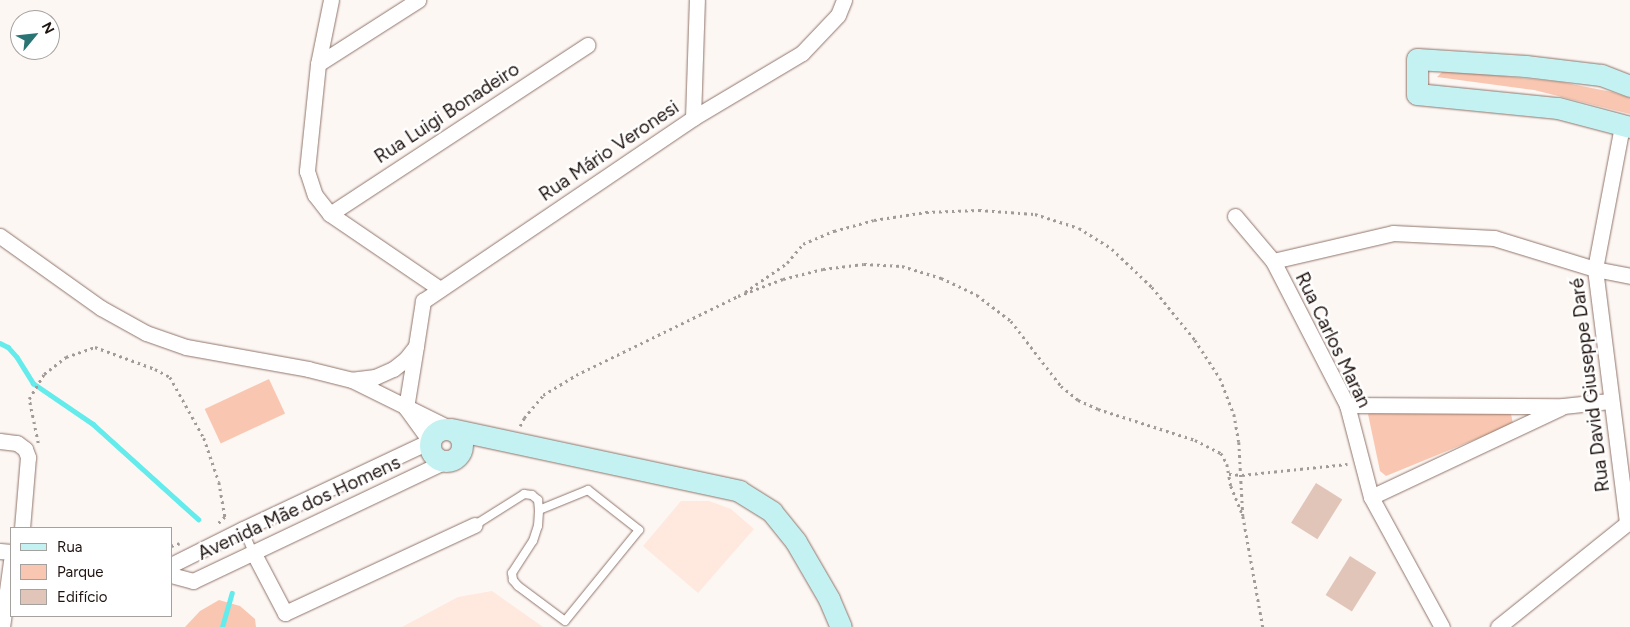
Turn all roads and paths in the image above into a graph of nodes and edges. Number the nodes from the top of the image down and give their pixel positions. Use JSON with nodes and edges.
{"nodes":[{"id":1,"x":330,"y":0,"type":"edge"},
{"id":2,"x":418,"y":0,"type":"edge"},
{"id":3,"x":697,"y":0,"type":"edge"},
{"id":4,"x":844,"y":0,"type":"edge"},
{"id":5,"x":587,"y":45,"type":"dead end"},
{"id":6,"x":318,"y":64,"type":"junction"},
{"id":7,"x":1630,"y":86,"type":"edge"},
{"id":8,"x":693,"y":118,"type":"junction"},
{"id":9,"x":1626,"y":127,"type":"edge"},
{"id":10,"x":330,"y":214,"type":"junction"},
{"id":11,"x":1236,"y":216,"type":"dead end"},
{"id":12,"x":0,"y":236,"type":"edge"},
{"id":13,"x":1273,"y":261,"type":"junction"},
{"id":14,"x":1595,"y":270,"type":"junction"},
{"id":15,"x":1630,"y":276,"type":"edge"},
{"id":16,"x":440,"y":289,"type":"junction"},
{"id":17,"x":738,"y":296,"type":"junction"},
{"id":18,"x":416,"y":346,"type":"junction"},
{"id":19,"x":352,"y":380,"type":"junction"},
{"id":20,"x":30,"y":399,"type":"dead end"},
{"id":21,"x":1610,"y":401,"type":"junction"},
{"id":22,"x":1347,"y":405,"type":"junction"},
{"id":23,"x":1563,"y":406,"type":"junction"},
{"id":24,"x":406,"y":408,"type":"junction"},
{"id":25,"x":451,"y":429,"type":"junction"},
{"id":26,"x":0,"y":440,"type":"edge"},
{"id":27,"x":430,"y":441,"type":"junction"},
{"id":28,"x":504,"y":441,"type":"junction"},
{"id":29,"x":453,"y":457,"type":"junction"},
{"id":30,"x":1361,"y":462,"type":"junction"},
{"id":31,"x":1229,"y":474,"type":"junction"},
{"id":32,"x":1242,"y":475,"type":"junction"},
{"id":33,"x":1371,"y":497,"type":"junction"},
{"id":34,"x":539,"y":510,"type":"junction"},
{"id":35,"x":1243,"y":516,"type":"junction"},
{"id":36,"x":1628,"y":521,"type":"edge"},
{"id":37,"x":475,"y":525,"type":"joint"},
{"id":38,"x":216,"y":526,"type":"dead end"},
{"id":39,"x":22,"y":527,"type":"edge"},
{"id":40,"x":243,"y":528,"type":"junction"},
{"id":41,"x":253,"y":552,"type":"junction"},
{"id":42,"x":172,"y":564,"type":"edge"},
{"id":43,"x":10,"y":568,"type":"edge"},
{"id":44,"x":172,"y":575,"type":"edge"},
{"id":45,"x":2,"y":627,"type":"edge"},
{"id":46,"x":842,"y":627,"type":"edge"},
{"id":47,"x":1263,"y":627,"type":"edge"},
{"id":48,"x":1442,"y":627,"type":"edge"},
{"id":49,"x":1498,"y":627,"type":"edge"}],
"edges":[{"from":1,"to":6,"type":"street"},
{"from":2,"to":6,"type":"street"},
{"from":3,"to":8,"type":"street"},
{"from":4,"to":8,"type":"street","name":"Rua Mário Veronesi"},
{"from":5,"to":10,"type":"street","name":"Rua Luigi Bonadeiro"},
{"from":6,"to":10,"type":"street"},
{"from":7,"to":9,"type":"street"},
{"from":8,"to":16,"type":"street","name":"Rua Mário Veronesi"},
{"from":9,"to":14,"type":"street","name":"Rua David Giuseppe Daré"},
{"from":10,"to":16,"type":"street"},
{"from":11,"to":13,"type":"street","name":"Rua Carlos Maran"},
{"from":12,"to":19,"type":"street"},
{"from":13,"to":14,"type":"street","name":"Rua Carlos Maran"},
{"from":13,"to":22,"type":"street","name":"Rua Carlos Maran"},
{"from":14,"to":15,"type":"street","name":"Rua Carlos Maran"},
{"from":14,"to":21,"type":"street","name":"Rua David Giuseppe Daré"},
{"from":16,"to":18,"type":"street","name":"Rua Mário Veronesi"},
{"from":17,"to":28,"type":"path"},
{"from":17,"to":31,"type":"path"},
{"from":17,"to":32,"type":"path"},
{"from":18,"to":19,"type":"street"},
{"from":18,"to":24,"type":"street","name":"Rua Mário Veronesi"},
{"from":19,"to":24,"type":"street"},
{"from":20,"to":38,"type":"path"},
{"from":21,"to":23,"type":"street"},
{"from":21,"to":36,"type":"street","name":"Rua David Giuseppe Daré"},
{"from":22,"to":23,"type":"street"},
{"from":22,"to":30,"type":"street","name":"Rua Carlos Maran"},
{"from":23,"to":33,"type":"street"},
{"from":24,"to":25,"type":"street"},
{"from":24,"to":27,"type":"street"},
{"from":25,"to":27,"type":"street"},
{"from":25,"to":28,"type":"street"},
{"from":25,"to":29,"type":"street"},
{"from":26,"to":39,"type":"street"},
{"from":27,"to":29,"type":"street"},
{"from":27,"to":40,"type":"street","name":"Avenida Mãe dos Homens"},
{"from":28,"to":29,"type":"street"},
{"from":28,"to":46,"type":"street"},
{"from":29,"to":41,"type":"street","name":"Avenida Mãe dos Homens"},
{"from":30,"to":32,"type":"path"},
{"from":30,"to":33,"type":"street","name":"Rua Carlos Maran"},
{"from":31,"to":32,"type":"path"},
{"from":31,"to":35,"type":"path"},
{"from":32,"to":35,"type":"path"},
{"from":33,"to":48,"type":"street","name":"Rua Carlos Maran"},
{"from":34,"to":34,"type":"lane"},
{"from":34,"to":37,"type":"lane"},
{"from":35,"to":47,"type":"path"},
{"from":36,"to":49,"type":"street"},
{"from":37,"to":41,"type":"street"},
{"from":40,"to":41,"type":"lane"},
{"from":40,"to":42,"type":"street","name":"Avenida Mãe dos Homens"},
{"from":41,"to":44,"type":"street","name":"Avenida Mãe dos Homens"},
{"from":43,"to":45,"type":"street"}]}
